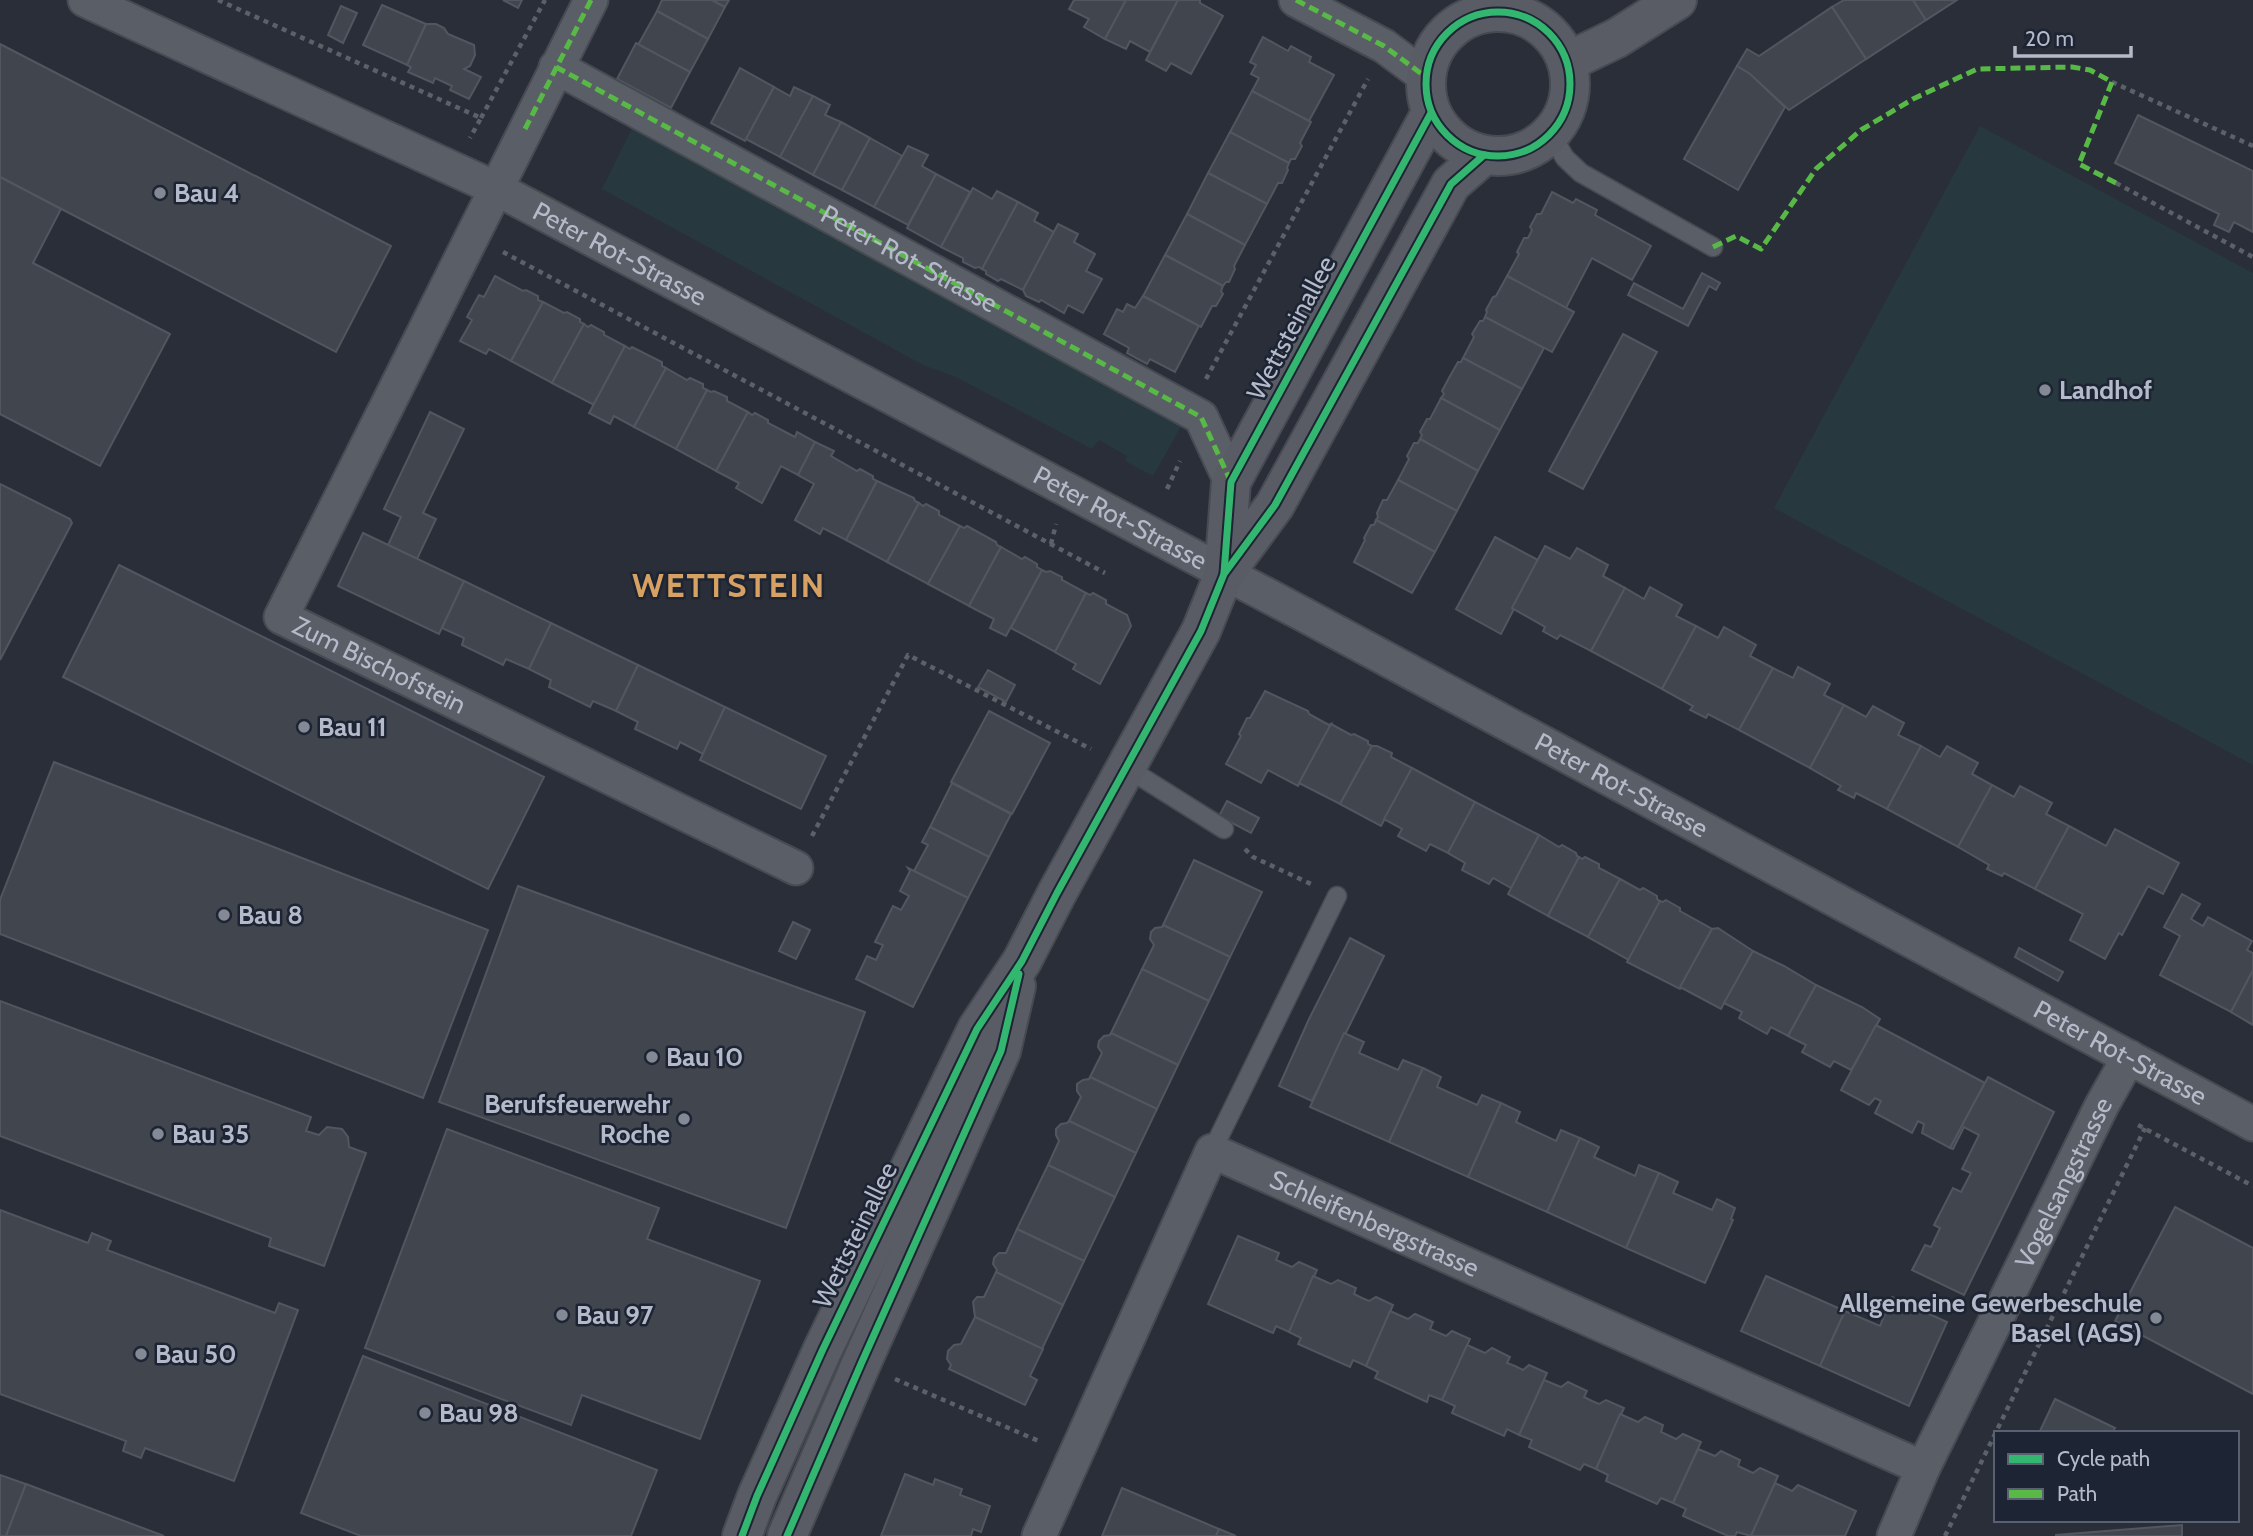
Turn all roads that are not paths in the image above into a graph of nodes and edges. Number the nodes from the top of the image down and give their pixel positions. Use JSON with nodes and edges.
{"nodes":[{"id":1,"x":85,"y":0,"type":"edge"},
{"id":2,"x":591,"y":0,"type":"edge"},
{"id":3,"x":1296,"y":0,"type":"edge"},
{"id":4,"x":1677,"y":0,"type":"edge"},
{"id":5,"x":1482,"y":7,"type":"edge"},
{"id":6,"x":1567,"y":62,"type":"junction"},
{"id":7,"x":556,"y":67,"type":"junction"},
{"id":8,"x":1429,"y":96,"type":"junction"},
{"id":9,"x":1551,"y":134,"type":"junction"},
{"id":10,"x":1484,"y":155,"type":"junction"},
{"id":11,"x":495,"y":188,"type":"junction"},
{"id":12,"x":1713,"y":247,"type":"dead end"},
{"id":13,"x":1231,"y":482,"type":"junction"},
{"id":14,"x":1224,"y":574,"type":"junction"},
{"id":15,"x":1127,"y":768,"type":"junction"},
{"id":16,"x":1224,"y":829,"type":"road end"},
{"id":17,"x":796,"y":868,"type":"road end"},
{"id":18,"x":1337,"y":896,"type":"road end"},
{"id":19,"x":1022,"y":961,"type":"junction"},
{"id":20,"x":2129,"y":1057,"type":"junction"},
{"id":21,"x":2253,"y":1124,"type":"edge"},
{"id":22,"x":1212,"y":1151,"type":"junction"},
{"id":23,"x":1923,"y":1468,"type":"junction"},
{"id":24,"x":742,"y":1536,"type":"edge"},
{"id":25,"x":787,"y":1536,"type":"edge"},
{"id":26,"x":1039,"y":1536,"type":"edge"},
{"id":27,"x":1894,"y":1536,"type":"edge"}],
"edges":[{"from":1,"to":11,"type":"street","name":"Peter Rot-Strasse"},
{"from":2,"to":7,"type":"street","name":"Zum Bischofstein"},
{"from":3,"to":8,"type":"street"},
{"from":4,"to":6,"type":"main road"},
{"from":5,"to":6,"type":"main road","name":"Wettsteinallee"},
{"from":5,"to":8,"type":"main road","name":"Wettsteinallee"},
{"from":6,"to":9,"type":"main road","name":"Wettsteinallee"},
{"from":7,"to":11,"type":"street","name":"Zum Bischofstein"},
{"from":7,"to":13,"type":"street","name":"Peter-Rot-Strasse"},
{"from":8,"to":10,"type":"main road"},
{"from":8,"to":13,"type":"main road","name":"Wettsteinallee"},
{"from":9,"to":10,"type":"main road"},
{"from":9,"to":12,"type":"lane"},
{"from":10,"to":14,"type":"main road","name":"Wettsteinallee"},
{"from":11,"to":14,"type":"street","name":"Peter Rot-Strasse"},
{"from":11,"to":17,"type":"street","name":"Zum Bischofstein"},
{"from":13,"to":14,"type":"main road","name":"Wettsteinallee"},
{"from":14,"to":15,"type":"main road","name":"Wettsteinallee"},
{"from":14,"to":20,"type":"street","name":"Peter Rot-Strasse"},
{"from":15,"to":16,"type":"lane"},
{"from":15,"to":19,"type":"main road","name":"Wettsteinallee"},
{"from":18,"to":22,"type":"lane"},
{"from":19,"to":24,"type":"main road","name":"Wettsteinallee"},
{"from":19,"to":25,"type":"main road","name":"Wettsteinallee"},
{"from":20,"to":21,"type":"street","name":"Peter Rot-Strasse"},
{"from":20,"to":23,"type":"street","name":"Vogelsangstrasse"},
{"from":22,"to":23,"type":"street","name":"Schleifenbergstrasse"},
{"from":22,"to":26,"type":"street"},
{"from":23,"to":27,"type":"street","name":"Vogelsangstrasse"}]}
